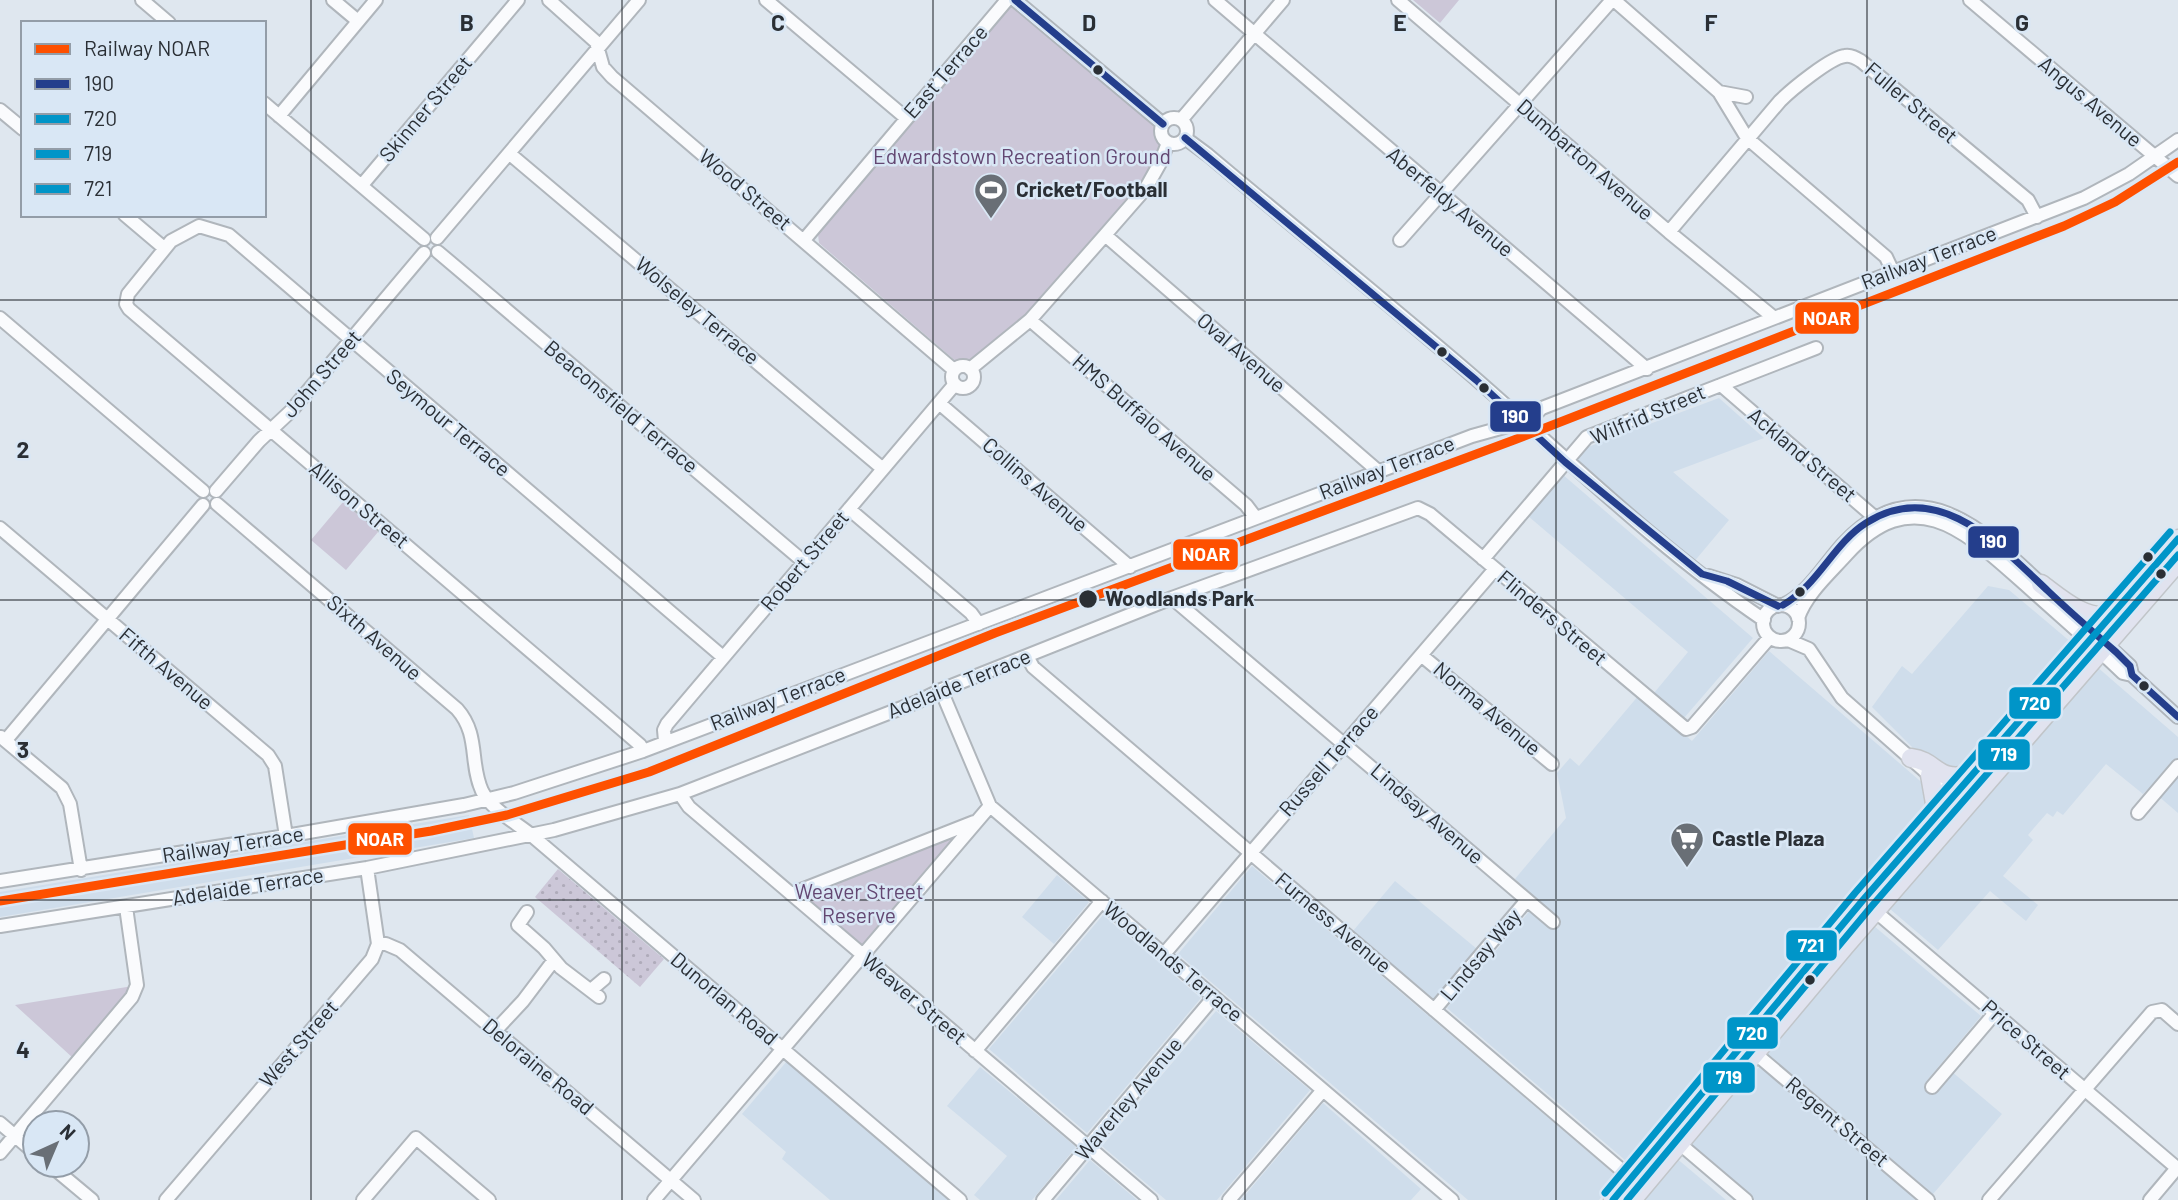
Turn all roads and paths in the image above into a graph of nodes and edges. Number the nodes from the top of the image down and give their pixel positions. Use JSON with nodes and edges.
{"nodes":[{"id":1,"x":142,"y":0,"type":"edge"},
{"id":2,"x":333,"y":0,"type":"edge"},
{"id":3,"x":376,"y":0,"type":"edge"},
{"id":4,"x":518,"y":0,"type":"edge"},
{"id":5,"x":549,"y":0,"type":"edge"},
{"id":6,"x":639,"y":0,"type":"edge"},
{"id":7,"x":766,"y":0,"type":"edge"},
{"id":8,"x":1007,"y":0,"type":"edge"},
{"id":9,"x":1015,"y":0,"type":"edge"},
{"id":10,"x":1215,"y":0,"type":"edge"},
{"id":11,"x":1283,"y":0,"type":"edge"},
{"id":12,"x":1398,"y":0,"type":"edge"},
{"id":13,"x":1970,"y":0,"type":"edge"},
{"id":14,"x":1620,"y":2,"type":"edge"},
{"id":15,"x":167,"y":21,"type":"edge"},
{"id":16,"x":358,"y":21,"type":"junction"},
{"id":17,"x":1254,"y":35,"type":"junction"},
{"id":18,"x":598,"y":48,"type":"junction"},
{"id":19,"x":1719,"y":92,"type":"junction"},
{"id":20,"x":1746,"y":97,"type":"dead end"},
{"id":21,"x":266,"y":105,"type":"edge"},
{"id":22,"x":1521,"y":105,"type":"junction"},
{"id":23,"x":0,"y":110,"type":"edge"},
{"id":24,"x":279,"y":116,"type":"junction"},
{"id":25,"x":906,"y":118,"type":"junction"},
{"id":26,"x":1181,"y":120,"type":"junction"},
{"id":27,"x":1163,"y":124,"type":"junction"},
{"id":28,"x":21,"y":127,"type":"edge"},
{"id":29,"x":1185,"y":138,"type":"junction"},
{"id":30,"x":1747,"y":138,"type":"junction"},
{"id":31,"x":2178,"y":140,"type":"edge"},
{"id":32,"x":1168,"y":142,"type":"junction"},
{"id":33,"x":510,"y":154,"type":"junction"},
{"id":34,"x":2156,"y":157,"type":"junction"},
{"id":35,"x":2178,"y":176,"type":"edge"},
{"id":36,"x":362,"y":186,"type":"junction"},
{"id":37,"x":1442,"y":195,"type":"junction"},
{"id":38,"x":127,"y":217,"type":"edge"},
{"id":39,"x":2037,"y":217,"type":"junction"},
{"id":40,"x":1669,"y":232,"type":"junction"},
{"id":41,"x":1105,"y":235,"type":"junction"},
{"id":42,"x":430,"y":239,"type":"junction"},
{"id":43,"x":804,"y":240,"type":"junction"},
{"id":44,"x":1400,"y":240,"type":"dead end"},
{"id":45,"x":164,"y":248,"type":"junction"},
{"id":46,"x":431,"y":253,"type":"junction"},
{"id":47,"x":1893,"y":272,"type":"junction"},
{"id":48,"x":1773,"y":317,"type":"junction"},
{"id":49,"x":0,"y":318,"type":"edge"},
{"id":50,"x":1030,"y":320,"type":"junction"},
{"id":51,"x":351,"y":340,"type":"junction"},
{"id":52,"x":1816,"y":348,"type":"dead end"},
{"id":53,"x":970,"y":369,"type":"junction"},
{"id":54,"x":1647,"y":369,"type":"junction"},
{"id":55,"x":954,"y":370,"type":"junction"},
{"id":56,"x":955,"y":384,"type":"junction"},
{"id":57,"x":1721,"y":385,"type":"junction"},
{"id":58,"x":939,"y":403,"type":"junction"},
{"id":59,"x":1529,"y":428,"type":"junction"},
{"id":60,"x":271,"y":430,"type":"junction"},
{"id":61,"x":1566,"y":462,"type":"junction"},
{"id":62,"x":883,"y":469,"type":"junction"},
{"id":63,"x":1378,"y":471,"type":"junction"},
{"id":64,"x":210,"y":498,"type":"junction"},
{"id":65,"x":1418,"y":508,"type":"joint"},
{"id":66,"x":849,"y":509,"type":"junction"},
{"id":67,"x":1256,"y":518,"type":"junction"},
{"id":68,"x":1879,"y":521,"type":"junction"},
{"id":69,"x":0,"y":528,"type":"edge"},
{"id":70,"x":2178,"y":539,"type":"edge"},
{"id":71,"x":1483,"y":559,"type":"junction"},
{"id":72,"x":804,"y":562,"type":"junction"},
{"id":73,"x":2178,"y":562,"type":"edge"},
{"id":74,"x":1130,"y":567,"type":"junction"},
{"id":75,"x":1495,"y":569,"type":"junction"},
{"id":76,"x":1702,"y":575,"type":"junction"},
{"id":77,"x":2040,"y":584,"type":"junction"},
{"id":78,"x":1172,"y":598,"type":"junction"},
{"id":79,"x":1780,"y":606,"type":"junction"},
{"id":80,"x":2112,"y":615,"type":"junction"},
{"id":81,"x":1798,"y":618,"type":"junction"},
{"id":82,"x":108,"y":620,"type":"junction"},
{"id":83,"x":1764,"y":620,"type":"junction"},
{"id":84,"x":979,"y":624,"type":"junction"},
{"id":85,"x":1770,"y":637,"type":"junction"},
{"id":86,"x":1788,"y":640,"type":"junction"},
{"id":87,"x":2098,"y":643,"type":"junction"},
{"id":88,"x":1421,"y":655,"type":"junction"},
{"id":89,"x":1027,"y":656,"type":"junction"},
{"id":90,"x":723,"y":657,"type":"junction"},
{"id":91,"x":941,"y":690,"type":"junction"},
{"id":92,"x":2178,"y":717,"type":"edge"},
{"id":93,"x":3,"y":738,"type":"edge"},
{"id":94,"x":666,"y":741,"type":"junction"},
{"id":95,"x":1344,"y":744,"type":"junction"},
{"id":96,"x":643,"y":751,"type":"junction"},
{"id":97,"x":1911,"y":758,"type":"junction"},
{"id":98,"x":1552,"y":764,"type":"dead end"},
{"id":99,"x":2178,"y":766,"type":"edge"},
{"id":100,"x":1972,"y":774,"type":"junction"},
{"id":101,"x":1930,"y":775,"type":"junction"},
{"id":102,"x":680,"y":794,"type":"junction"},
{"id":103,"x":487,"y":799,"type":"junction"},
{"id":104,"x":1960,"y":802,"type":"junction"},
{"id":105,"x":990,"y":806,"type":"junction"},
{"id":106,"x":2138,"y":814,"type":"dead end"},
{"id":107,"x":1937,"y":816,"type":"junction"},
{"id":108,"x":511,"y":819,"type":"junction"},
{"id":109,"x":978,"y":820,"type":"junction"},
{"id":110,"x":530,"y":834,"type":"junction"},
{"id":111,"x":286,"y":836,"type":"junction"},
{"id":112,"x":496,"y":842,"type":"junction"},
{"id":113,"x":1250,"y":853,"type":"junction"},
{"id":114,"x":368,"y":868,"type":"junction"},
{"id":115,"x":81,"y":870,"type":"junction"},
{"id":116,"x":0,"y":881,"type":"edge"},
{"id":117,"x":791,"y":894,"type":"junction"},
{"id":118,"x":1527,"y":900,"type":"junction"},
{"id":119,"x":1102,"y":901,"type":"junction"},
{"id":120,"x":126,"y":907,"type":"junction"},
{"id":121,"x":1875,"y":911,"type":"junction"},
{"id":122,"x":527,"y":912,"type":"dead end"},
{"id":123,"x":1553,"y":922,"type":"dead end"},
{"id":124,"x":0,"y":926,"type":"edge"},
{"id":125,"x":378,"y":944,"type":"junction"},
{"id":126,"x":1164,"y":954,"type":"junction"},
{"id":127,"x":863,"y":955,"type":"junction"},
{"id":128,"x":554,"y":961,"type":"junction"},
{"id":129,"x":604,"y":979,"type":"dead end"},
{"id":130,"x":1214,"y":997,"type":"junction"},
{"id":131,"x":1434,"y":1010,"type":"junction"},
{"id":132,"x":1995,"y":1013,"type":"junction"},
{"id":133,"x":2178,"y":1024,"type":"edge"},
{"id":134,"x":495,"y":1031,"type":"junction"},
{"id":135,"x":782,"y":1049,"type":"junction"},
{"id":136,"x":1750,"y":1049,"type":"junction"},
{"id":137,"x":975,"y":1051,"type":"junction"},
{"id":138,"x":1932,"y":1087,"type":"dead end"},
{"id":139,"x":2084,"y":1089,"type":"junction"},
{"id":140,"x":1323,"y":1090,"type":"junction"},
{"id":141,"x":0,"y":1123,"type":"edge"},
{"id":142,"x":15,"y":1136,"type":"junction"},
{"id":143,"x":21,"y":1141,"type":"edge"},
{"id":144,"x":1681,"y":1144,"type":"junction"},
{"id":145,"x":1089,"y":1147,"type":"junction"},
{"id":146,"x":0,"y":1153,"type":"edge"},
{"id":147,"x":2177,"y":1168,"type":"edge"},
{"id":148,"x":67,"y":1179,"type":"edge"},
{"id":149,"x":670,"y":1180,"type":"junction"},
{"id":150,"x":1635,"y":1189,"type":"edge"},
{"id":151,"x":92,"y":1200,"type":"edge"},
{"id":152,"x":166,"y":1200,"type":"edge"},
{"id":153,"x":363,"y":1200,"type":"edge"},
{"id":154,"x":489,"y":1200,"type":"edge"},
{"id":155,"x":654,"y":1200,"type":"edge"},
{"id":156,"x":694,"y":1200,"type":"edge"},
{"id":157,"x":960,"y":1200,"type":"edge"},
{"id":158,"x":1043,"y":1200,"type":"edge"},
{"id":159,"x":1152,"y":1200,"type":"edge"},
{"id":160,"x":1229,"y":1200,"type":"edge"},
{"id":161,"x":1452,"y":1200,"type":"edge"},
{"id":162,"x":1613,"y":1200,"type":"edge"},
{"id":163,"x":1745,"y":1200,"type":"edge"},
{"id":164,"x":1928,"y":1200,"type":"edge"},
{"id":165,"x":1989,"y":1200,"type":"edge"},
{"id":166,"x":2150,"y":1200,"type":"edge"}],
"edges":[{"from":1,"to":15,"type":"street"},
{"from":2,"to":16,"type":"street"},
{"from":3,"to":16,"type":"street"},
{"from":4,"to":36,"type":"street","name":"Skinner Street"},
{"from":5,"to":18,"type":"street","name":"Wood Street"},
{"from":6,"to":18,"type":"street"},
{"from":7,"to":25,"type":"street"},
{"from":8,"to":25,"type":"street","name":"East Terrace"},
{"from":9,"to":27,"type":"street"},
{"from":10,"to":17,"type":"street","name":"Aberfeldy Avenue"},
{"from":11,"to":17,"type":"street"},
{"from":12,"to":22,"type":"street","name":"Dumbarton Avenue"},
{"from":13,"to":34,"type":"street","name":"Angus Avenue"},
{"from":14,"to":19,"type":"street"},
{"from":14,"to":22,"type":"street"},
{"from":16,"to":24,"type":"street"},
{"from":17,"to":26,"type":"street"},
{"from":17,"to":37,"type":"street","name":"Aberfeldy Avenue"},
{"from":18,"to":33,"type":"street"},
{"from":18,"to":43,"type":"street","name":"Wood Street"},
{"from":19,"to":20,"type":"street"},
{"from":19,"to":30,"type":"street"},
{"from":21,"to":24,"type":"street"},
{"from":22,"to":37,"type":"street"},
{"from":22,"to":40,"type":"street","name":"Dumbarton Avenue"},
{"from":23,"to":28,"type":"street"},
{"from":24,"to":36,"type":"street"},
{"from":25,"to":43,"type":"street","name":"East Terrace"},
{"from":26,"to":27,"type":"street"},
{"from":26,"to":29,"type":"street"},
{"from":27,"to":32,"type":"street"},
{"from":29,"to":32,"type":"street"},
{"from":29,"to":59,"type":"street"},
{"from":30,"to":39,"type":"street","name":"Fuller Street"},
{"from":30,"to":40,"type":"street"},
{"from":30,"to":47,"type":"street"},
{"from":31,"to":34,"type":"street","name":"Railway Terrace"},
{"from":32,"to":41,"type":"street"},
{"from":33,"to":42,"type":"street"},
{"from":33,"to":62,"type":"street","name":"Wolseley Terrace"},
{"from":34,"to":35,"type":"street","name":"Angus Avenue"},
{"from":34,"to":39,"type":"street","name":"Railway Terrace"},
{"from":36,"to":42,"type":"street"},
{"from":37,"to":44,"type":"street"},
{"from":37,"to":54,"type":"street","name":"Aberfeldy Avenue"},
{"from":38,"to":45,"type":"street"},
{"from":39,"to":47,"type":"street","name":"Railway Terrace"},
{"from":40,"to":48,"type":"street","name":"Dumbarton Avenue"},
{"from":41,"to":50,"type":"street"},
{"from":41,"to":63,"type":"street","name":"Oval Avenue"},
{"from":42,"to":46,"type":"street"},
{"from":43,"to":55,"type":"street","name":"Wood Street"},
{"from":45,"to":51,"type":"street","name":"Seymour Terrace"},
{"from":45,"to":60,"type":"street","name":"Allison Street"},
{"from":46,"to":51,"type":"street","name":"John Street"},
{"from":46,"to":72,"type":"street","name":"Beaconsfield Terrace"},
{"from":47,"to":48,"type":"street","name":"Railway Terrace"},
{"from":48,"to":54,"type":"street","name":"Railway Terrace"},
{"from":49,"to":64,"type":"street","name":"Sixth Avenue"},
{"from":50,"to":53,"type":"street"},
{"from":50,"to":67,"type":"street","name":"HMS Buffalo Avenue"},
{"from":51,"to":60,"type":"street","name":"John Street"},
{"from":51,"to":90,"type":"street","name":"Seymour Terrace"},
{"from":52,"to":57,"type":"street","name":"Wilfrid Street"},
{"from":53,"to":55,"type":"street"},
{"from":53,"to":56,"type":"street"},
{"from":54,"to":59,"type":"street","name":"Railway Terrace"},
{"from":55,"to":56,"type":"street"},
{"from":56,"to":58,"type":"street","name":"Robert Street"},
{"from":57,"to":61,"type":"street","name":"Wilfrid Street"},
{"from":57,"to":68,"type":"street","name":"Ackland Street"},
{"from":58,"to":62,"type":"street","name":"Robert Street"},
{"from":58,"to":74,"type":"street","name":"Collins Avenue"},
{"from":59,"to":61,"type":"street"},
{"from":59,"to":63,"type":"street","name":"Railway Terrace"},
{"from":60,"to":64,"type":"street","name":"John Street"},
{"from":60,"to":96,"type":"street","name":"Allison Street"},
{"from":61,"to":71,"type":"street","name":"Wilfrid Street"},
{"from":61,"to":76,"type":"street"},
{"from":62,"to":66,"type":"street","name":"Robert Street"},
{"from":63,"to":67,"type":"street","name":"Railway Terrace"},
{"from":64,"to":82,"type":"street","name":"John Street"},
{"from":64,"to":103,"type":"street","name":"Sixth Avenue"},
{"from":65,"to":71,"type":"street","name":"Flinders Street"},
{"from":65,"to":78,"type":"street","name":"Adelaide Terrace"},
{"from":66,"to":72,"type":"street","name":"Robert Street"},
{"from":66,"to":84,"type":"street"},
{"from":67,"to":74,"type":"street","name":"Railway Terrace"},
{"from":68,"to":77,"type":"street"},
{"from":68,"to":79,"type":"street"},
{"from":68,"to":81,"type":"street"},
{"from":68,"to":87,"type":"street"},
{"from":69,"to":82,"type":"street","name":"Fifth Avenue"},
{"from":70,"to":80,"type":"highway"},
{"from":71,"to":75,"type":"street","name":"Flinders Street"},
{"from":72,"to":90,"type":"street","name":"Robert Street"},
{"from":73,"to":87,"type":"highway"},
{"from":74,"to":84,"type":"street","name":"Railway Terrace"},
{"from":75,"to":85,"type":"street","name":"Flinders Street"},
{"from":75,"to":88,"type":"street","name":"Russell Terrace"},
{"from":76,"to":79,"type":"street"},
{"from":76,"to":83,"type":"street"},
{"from":77,"to":80,"type":"highway"},
{"from":77,"to":87,"type":"street"},
{"from":78,"to":89,"type":"street","name":"Adelaide Terrace"},
{"from":78,"to":95,"type":"street","name":"Lindsay Avenue"},
{"from":79,"to":81,"type":"street"},
{"from":79,"to":83,"type":"street"},
{"from":80,"to":87,"type":"highway"},
{"from":81,"to":86,"type":"street"},
{"from":82,"to":93,"type":"street","name":"John Street"},
{"from":82,"to":111,"type":"street","name":"Fifth Avenue"},
{"from":83,"to":85,"type":"street"},
{"from":84,"to":94,"type":"street","name":"Railway Terrace"},
{"from":85,"to":86,"type":"street"},
{"from":86,"to":97,"type":"street"},
{"from":87,"to":92,"type":"street"},
{"from":87,"to":100,"type":"highway"},
{"from":87,"to":104,"type":"highway"},
{"from":88,"to":95,"type":"street","name":"Russell Terrace"},
{"from":88,"to":98,"type":"street","name":"Norma Avenue"},
{"from":89,"to":91,"type":"street","name":"Adelaide Terrace"},
{"from":89,"to":113,"type":"street","name":"Furness Avenue"},
{"from":90,"to":94,"type":"street","name":"Robert Street"},
{"from":91,"to":102,"type":"street","name":"Adelaide Terrace"},
{"from":91,"to":105,"type":"street","name":"Woodlands Terrace"},
{"from":93,"to":115,"type":"street"},
{"from":94,"to":96,"type":"street","name":"Railway Terrace"},
{"from":95,"to":113,"type":"street","name":"Russell Terrace"},
{"from":95,"to":118,"type":"street","name":"Lindsay Avenue"},
{"from":96,"to":103,"type":"street","name":"Railway Terrace"},
{"from":97,"to":100,"type":"highway"},
{"from":97,"to":101,"type":"street"},
{"from":99,"to":106,"type":"street"},
{"from":100,"to":104,"type":"highway"},
{"from":101,"to":104,"type":"street"},
{"from":101,"to":107,"type":"highway"},
{"from":102,"to":110,"type":"street","name":"Adelaide Terrace"},
{"from":102,"to":117,"type":"street","name":"Weaver Street"},
{"from":103,"to":108,"type":"street","name":"Dunorlan Road"},
{"from":103,"to":111,"type":"street","name":"Railway Terrace"},
{"from":104,"to":107,"type":"highway"},
{"from":104,"to":121,"type":"highway"},
{"from":105,"to":109,"type":"street"},
{"from":105,"to":119,"type":"street","name":"Woodlands Terrace"},
{"from":107,"to":136,"type":"highway"},
{"from":108,"to":110,"type":"street","name":"Dunorlan Road"},
{"from":108,"to":112,"type":"street"},
{"from":109,"to":117,"type":"street"},
{"from":109,"to":127,"type":"street"},
{"from":110,"to":112,"type":"street","name":"Adelaide Terrace"},
{"from":110,"to":135,"type":"street","name":"Dunorlan Road"},
{"from":111,"to":115,"type":"street","name":"Railway Terrace"},
{"from":112,"to":114,"type":"street","name":"Adelaide Terrace"},
{"from":113,"to":126,"type":"street","name":"Russell Terrace"},
{"from":113,"to":131,"type":"street","name":"Furness Avenue"},
{"from":114,"to":120,"type":"street","name":"Adelaide Terrace"},
{"from":114,"to":125,"type":"street"},
{"from":115,"to":116,"type":"street","name":"Railway Terrace"},
{"from":117,"to":127,"type":"street","name":"Weaver Street"},
{"from":118,"to":123,"type":"street","name":"Lindsay Avenue"},
{"from":118,"to":131,"type":"street","name":"Lindsay Way"},
{"from":119,"to":126,"type":"street","name":"Woodlands Terrace"},
{"from":119,"to":137,"type":"street"},
{"from":120,"to":124,"type":"street","name":"Adelaide Terrace"},
{"from":120,"to":142,"type":"street"},
{"from":121,"to":132,"type":"street","name":"Price Street"},
{"from":121,"to":136,"type":"highway"},
{"from":122,"to":128,"type":"street"},
{"from":125,"to":134,"type":"street","name":"Deloraine Road"},
{"from":125,"to":152,"type":"street","name":"West Street"},
{"from":126,"to":130,"type":"street","name":"Woodlands Terrace"},
{"from":127,"to":135,"type":"street"},
{"from":127,"to":137,"type":"street","name":"Weaver Street"},
{"from":128,"to":129,"type":"street"},
{"from":128,"to":134,"type":"street"},
{"from":130,"to":140,"type":"street","name":"Woodlands Terrace"},
{"from":130,"to":145,"type":"street","name":"Waverley Avenue"},
{"from":131,"to":150,"type":"street","name":"Furness Avenue"},
{"from":132,"to":138,"type":"street"},
{"from":132,"to":139,"type":"street","name":"Price Street"},
{"from":133,"to":139,"type":"street"},
{"from":134,"to":149,"type":"street","name":"Deloraine Road"},
{"from":135,"to":149,"type":"street"},
{"from":135,"to":157,"type":"street","name":"Dunorlan Road"},
{"from":136,"to":144,"type":"highway"},
{"from":136,"to":150,"type":"highway"},
{"from":136,"to":164,"type":"street","name":"Regent Street"},
{"from":137,"to":145,"type":"street","name":"Weaver Street"},
{"from":139,"to":147,"type":"street","name":"Price Street"},
{"from":139,"to":165,"type":"street"},
{"from":140,"to":160,"type":"street"},
{"from":140,"to":161,"type":"street","name":"Woodlands Terrace"},
{"from":141,"to":142,"type":"street"},
{"from":142,"to":143,"type":"street"},
{"from":142,"to":146,"type":"street"},
{"from":144,"to":150,"type":"highway"},
{"from":144,"to":163,"type":"street"},
{"from":145,"to":158,"type":"street","name":"Waverley Avenue"},
{"from":145,"to":159,"type":"street","name":"Weaver Street"},
{"from":147,"to":166,"type":"street"},
{"from":148,"to":151,"type":"street"},
{"from":149,"to":155,"type":"street"},
{"from":149,"to":156,"type":"street","name":"Deloraine Road"},
{"from":150,"to":162,"type":"highway"},
{"from":153,"to":154,"type":"street"}]}
